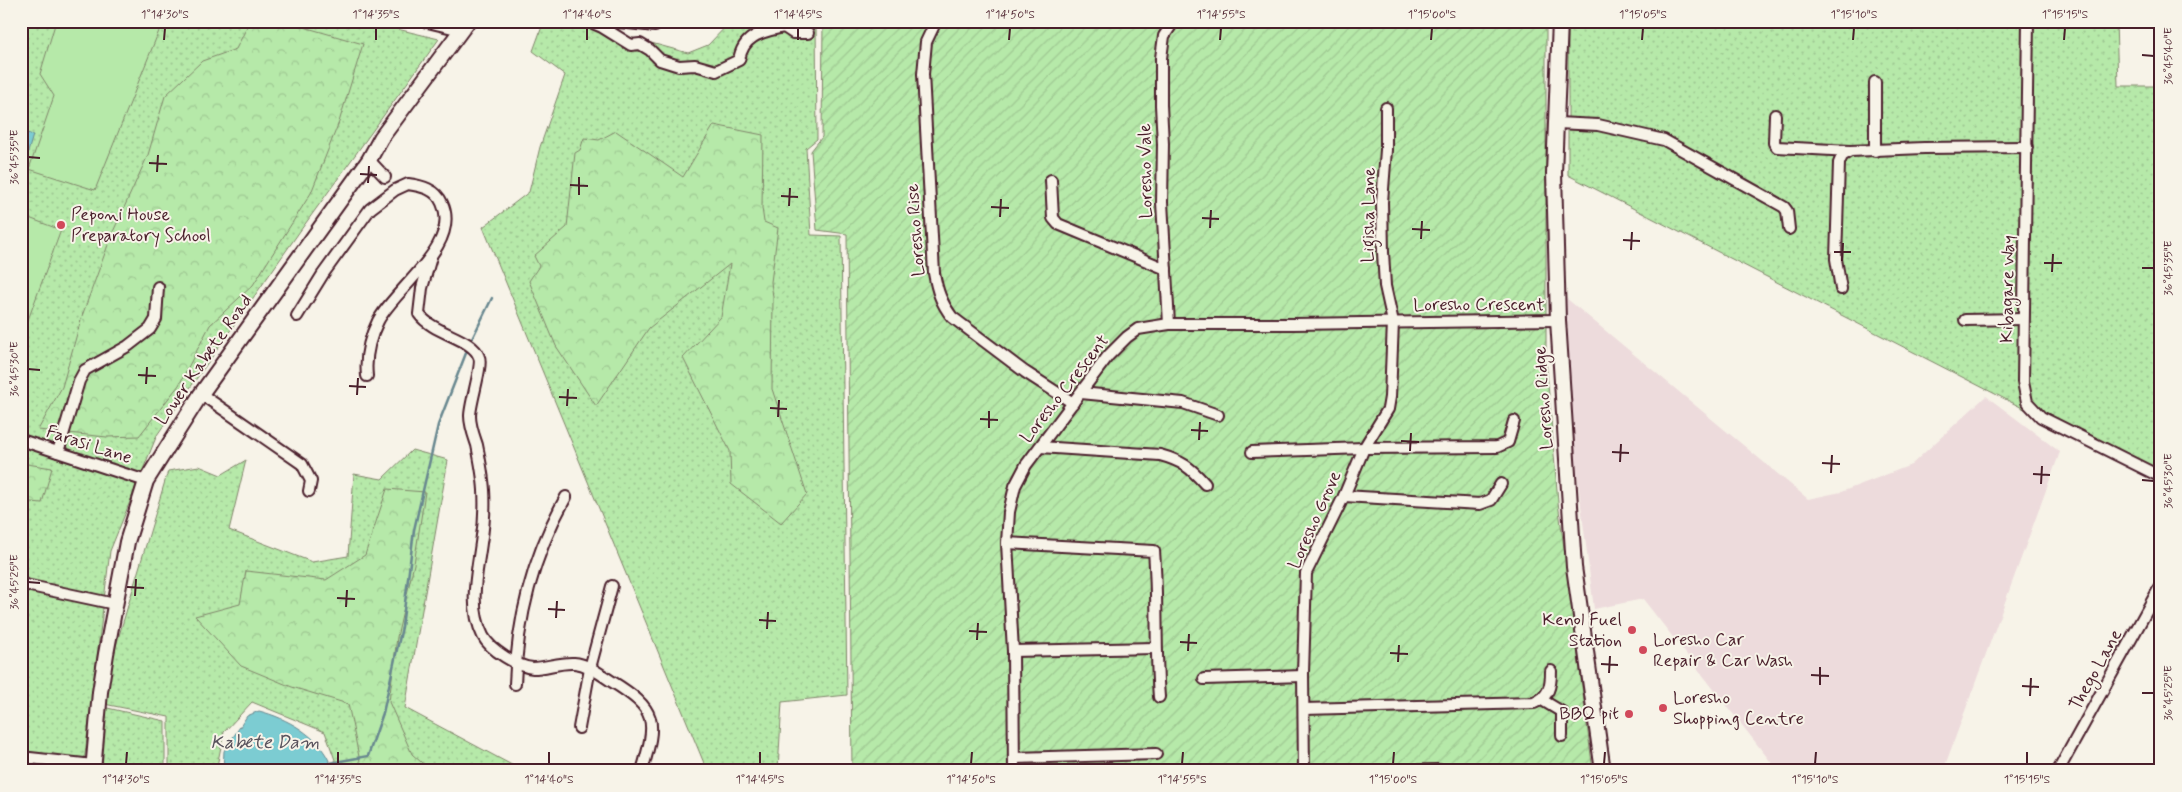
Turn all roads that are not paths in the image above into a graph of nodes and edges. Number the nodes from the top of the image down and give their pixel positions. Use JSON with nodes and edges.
{"nodes":[{"id":1,"x":423,"y":21,"type":"edge"},
{"id":2,"x":588,"y":21,"type":"edge"},
{"id":3,"x":610,"y":21,"type":"edge"},
{"id":4,"x":659,"y":21,"type":"edge"},
{"id":5,"x":936,"y":21,"type":"edge"},
{"id":6,"x":1174,"y":21,"type":"edge"},
{"id":7,"x":1560,"y":21,"type":"edge"},
{"id":8,"x":2028,"y":21,"type":"edge"},
{"id":9,"x":464,"y":26,"type":"edge"},
{"id":10,"x":808,"y":33,"type":"dead end"},
{"id":11,"x":1875,"y":82,"type":"dead end"},
{"id":12,"x":1386,"y":108,"type":"dead end"},
{"id":13,"x":1775,"y":115,"type":"dead end"},
{"id":14,"x":1557,"y":123,"type":"junction"},
{"id":15,"x":2027,"y":147,"type":"junction"},
{"id":16,"x":1875,"y":151,"type":"junction"},
{"id":17,"x":1850,"y":152,"type":"junction"},
{"id":18,"x":369,"y":160,"type":"junction"},
{"id":19,"x":1051,"y":180,"type":"dead end"},
{"id":20,"x":390,"y":184,"type":"junction"},
{"id":21,"x":1789,"y":229,"type":"dead end"},
{"id":22,"x":431,"y":257,"type":"junction"},
{"id":23,"x":1166,"y":269,"type":"junction"},
{"id":24,"x":158,"y":287,"type":"dead end"},
{"id":25,"x":1841,"y":289,"type":"dead end"},
{"id":26,"x":297,"y":316,"type":"dead end"},
{"id":27,"x":2022,"y":319,"type":"junction"},
{"id":28,"x":1558,"y":320,"type":"junction"},
{"id":29,"x":1966,"y":320,"type":"dead end"},
{"id":30,"x":1393,"y":322,"type":"junction"},
{"id":31,"x":1169,"y":324,"type":"junction"},
{"id":32,"x":367,"y":376,"type":"dead end"},
{"id":33,"x":1081,"y":393,"type":"junction"},
{"id":34,"x":201,"y":394,"type":"junction"},
{"id":35,"x":1073,"y":403,"type":"junction"},
{"id":36,"x":1218,"y":415,"type":"dead end"},
{"id":37,"x":1514,"y":421,"type":"dead end"},
{"id":38,"x":21,"y":440,"type":"edge"},
{"id":39,"x":1040,"y":447,"type":"junction"},
{"id":40,"x":1364,"y":448,"type":"junction"},
{"id":41,"x":58,"y":452,"type":"junction"},
{"id":42,"x":1252,"y":452,"type":"dead end"},
{"id":43,"x":2161,"y":477,"type":"edge"},
{"id":44,"x":146,"y":481,"type":"junction"},
{"id":45,"x":1205,"y":484,"type":"dead end"},
{"id":46,"x":1502,"y":484,"type":"dead end"},
{"id":47,"x":309,"y":491,"type":"dead end"},
{"id":48,"x":1344,"y":496,"type":"junction"},
{"id":49,"x":566,"y":497,"type":"dead end"},
{"id":50,"x":1007,"y":543,"type":"junction"},
{"id":51,"x":21,"y":584,"type":"edge"},
{"id":52,"x":2161,"y":585,"type":"edge"},
{"id":53,"x":612,"y":586,"type":"dead end"},
{"id":54,"x":115,"y":604,"type":"junction"},
{"id":55,"x":1155,"y":648,"type":"junction"},
{"id":56,"x":1012,"y":651,"type":"junction"},
{"id":57,"x":516,"y":661,"type":"junction"},
{"id":58,"x":590,"y":668,"type":"junction"},
{"id":59,"x":1551,"y":671,"type":"dead end"},
{"id":60,"x":1303,"y":676,"type":"junction"},
{"id":61,"x":1204,"y":679,"type":"dead end"},
{"id":62,"x":515,"y":684,"type":"dead end"},
{"id":63,"x":1159,"y":697,"type":"dead end"},
{"id":64,"x":1542,"y":700,"type":"junction"},
{"id":65,"x":1304,"y":709,"type":"junction"},
{"id":66,"x":579,"y":728,"type":"dead end"},
{"id":67,"x":1562,"y":736,"type":"dead end"},
{"id":68,"x":1156,"y":754,"type":"dead end"},
{"id":69,"x":21,"y":757,"type":"edge"},
{"id":70,"x":1014,"y":758,"type":"junction"},
{"id":71,"x":93,"y":768,"type":"edge"},
{"id":72,"x":1439,"y":770,"type":"edge"},
{"id":73,"x":642,"y":771,"type":"edge"},
{"id":74,"x":1014,"y":771,"type":"edge"},
{"id":75,"x":1304,"y":771,"type":"edge"},
{"id":76,"x":1399,"y":771,"type":"edge"},
{"id":77,"x":1603,"y":771,"type":"edge"},
{"id":78,"x":2058,"y":771,"type":"edge"}],
"edges":[{"from":1,"to":9,"type":"street"},
{"from":2,"to":10,"type":"street"},
{"from":3,"to":4,"type":"street"},
{"from":5,"to":35,"type":"street","name":"Loresho Rise"},
{"from":6,"to":23,"type":"street","name":"Loresho Vale"},
{"from":7,"to":14,"type":"main road","name":"Loresho Ridge"},
{"from":8,"to":15,"type":"street","name":"Kibagare Way"},
{"from":9,"to":18,"type":"main road","name":"Lower Kabete Road"},
{"from":11,"to":16,"type":"street"},
{"from":12,"to":30,"type":"street","name":"Ligisha Lane"},
{"from":13,"to":17,"type":"street"},
{"from":14,"to":21,"type":"street"},
{"from":14,"to":28,"type":"main road","name":"Loresho Ridge"},
{"from":15,"to":16,"type":"street"},
{"from":15,"to":27,"type":"street","name":"Kibagare Way"},
{"from":16,"to":17,"type":"street"},
{"from":17,"to":25,"type":"street"},
{"from":18,"to":20,"type":"street"},
{"from":18,"to":34,"type":"main road","name":"Lower Kabete Road"},
{"from":19,"to":23,"type":"street"},
{"from":20,"to":22,"type":"street"},
{"from":20,"to":26,"type":"street"},
{"from":22,"to":32,"type":"street"},
{"from":22,"to":57,"type":"street"},
{"from":23,"to":31,"type":"street","name":"Loresho Vale"},
{"from":24,"to":41,"type":"street"},
{"from":27,"to":29,"type":"street"},
{"from":27,"to":43,"type":"street","name":"Kibagare Way"},
{"from":28,"to":30,"type":"street","name":"Loresho Crescent"},
{"from":28,"to":77,"type":"main road","name":"Loresho Ridge"},
{"from":30,"to":31,"type":"street","name":"Loresho Crescent"},
{"from":30,"to":40,"type":"street","name":"Loresho Grove"},
{"from":31,"to":33,"type":"street","name":"Loresho Crescent"},
{"from":33,"to":35,"type":"street","name":"Loresho Crescent"},
{"from":33,"to":36,"type":"street"},
{"from":34,"to":44,"type":"main road","name":"Lower Kabete Road"},
{"from":34,"to":47,"type":"street"},
{"from":35,"to":39,"type":"street","name":"Loresho Crescent"},
{"from":37,"to":40,"type":"street"},
{"from":38,"to":41,"type":"street","name":"Farasi Lane"},
{"from":39,"to":45,"type":"street"},
{"from":39,"to":50,"type":"street","name":"Loresho Crescent"},
{"from":40,"to":42,"type":"street"},
{"from":40,"to":48,"type":"street","name":"Loresho Grove"},
{"from":41,"to":44,"type":"street","name":"Farasi Lane"},
{"from":44,"to":54,"type":"main road","name":"Lower Kabete Road"},
{"from":46,"to":48,"type":"street"},
{"from":48,"to":60,"type":"street","name":"Loresho Grove"},
{"from":49,"to":57,"type":"street"},
{"from":50,"to":55,"type":"street"},
{"from":50,"to":56,"type":"street","name":"Loresho Crescent"},
{"from":51,"to":54,"type":"street"},
{"from":52,"to":78,"type":"street","name":"Thego Lane"},
{"from":53,"to":58,"type":"street"},
{"from":54,"to":71,"type":"main road","name":"Lower Kabete Road"},
{"from":55,"to":56,"type":"street"},
{"from":55,"to":63,"type":"street"},
{"from":56,"to":70,"type":"street","name":"Loresho Crescent"},
{"from":57,"to":58,"type":"street"},
{"from":57,"to":62,"type":"street"},
{"from":58,"to":66,"type":"street"},
{"from":58,"to":73,"type":"street"},
{"from":59,"to":64,"type":"street"},
{"from":60,"to":61,"type":"street"},
{"from":60,"to":65,"type":"street","name":"Loresho Grove"},
{"from":64,"to":65,"type":"street"},
{"from":64,"to":67,"type":"street"},
{"from":65,"to":75,"type":"street","name":"Loresho Grove"},
{"from":68,"to":70,"type":"street"},
{"from":69,"to":71,"type":"street"},
{"from":70,"to":74,"type":"street","name":"Loresho Crescent"},
{"from":72,"to":76,"type":"street"}]}
